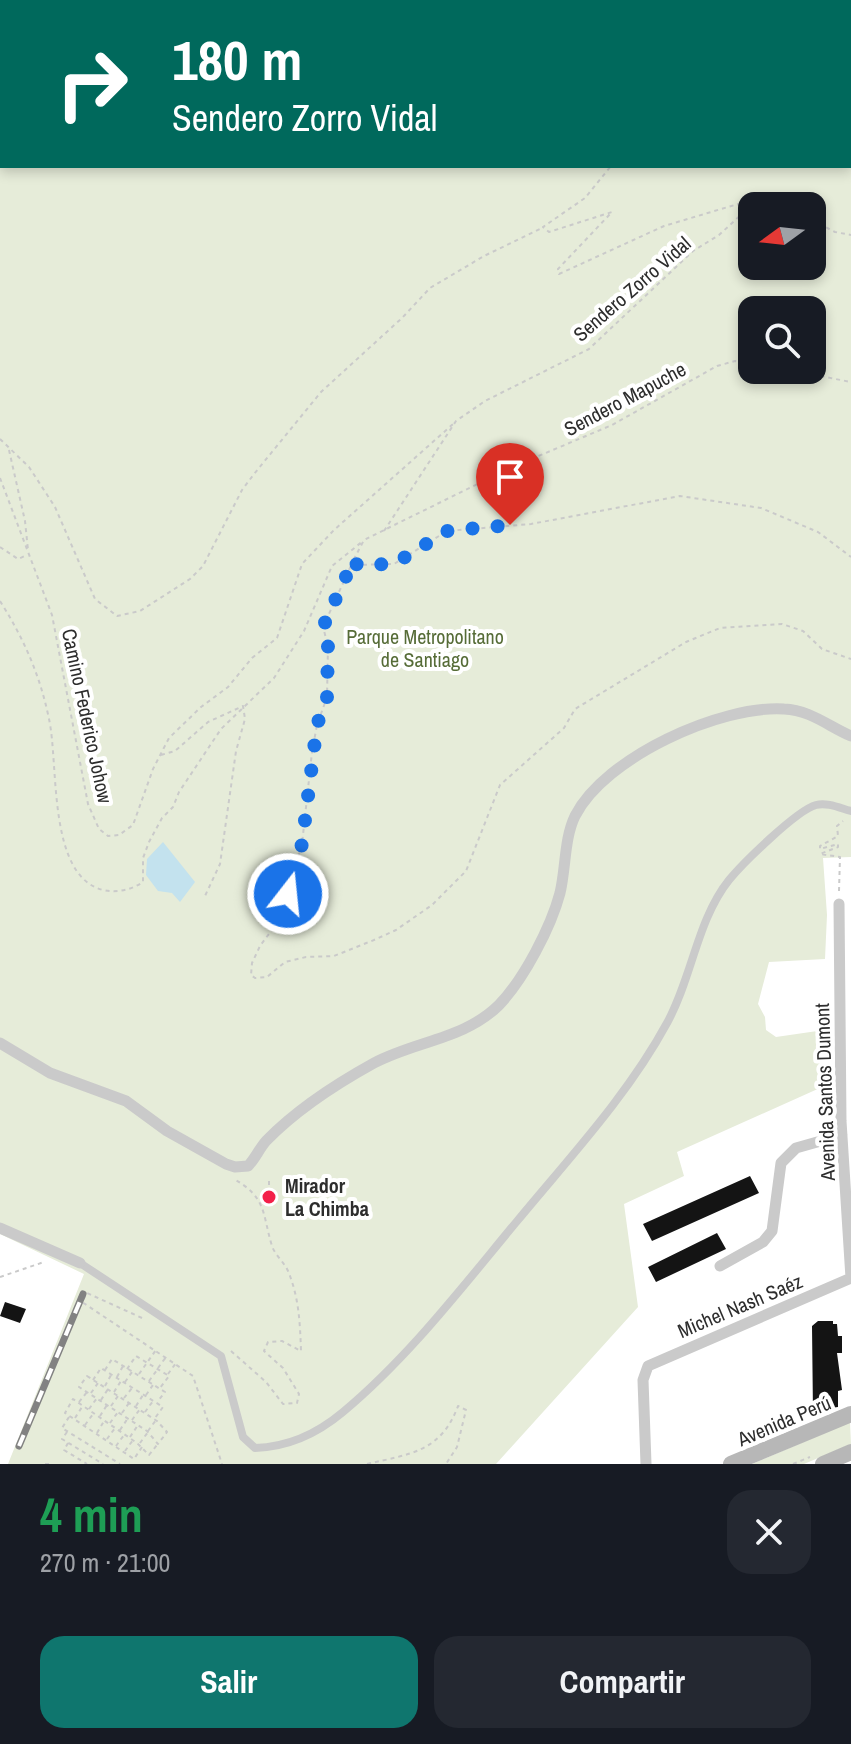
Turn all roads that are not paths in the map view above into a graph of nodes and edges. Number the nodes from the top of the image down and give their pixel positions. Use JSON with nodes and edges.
{"nodes":[{"id":1,"x":851,"y":736,"type":"edge"},
{"id":2,"x":851,"y":814,"type":"edge"},
{"id":3,"x":839,"y":904,"type":"road end"},
{"id":4,"x":0,"y":1043,"type":"edge"},
{"id":5,"x":842,"y":1135,"type":"junction"},
{"id":6,"x":848,"y":1169,"type":"edge"},
{"id":7,"x":0,"y":1228,"type":"edge"},
{"id":8,"x":74,"y":1261,"type":"joint"},
{"id":9,"x":720,"y":1266,"type":"dead end"},
{"id":10,"x":851,"y":1278,"type":"edge"},
{"id":11,"x":851,"y":1414,"type":"edge"},
{"id":12,"x":851,"y":1452,"type":"edge"},
{"id":13,"x":646,"y":1464,"type":"edge"},
{"id":14,"x":731,"y":1464,"type":"edge"},
{"id":15,"x":823,"y":1464,"type":"edge"}],
"edges":[{"from":1,"to":4,"type":"street"},
{"from":2,"to":8,"type":"street"},
{"from":3,"to":5,"type":"street","name":"Avenida Santos Dumont"},
{"from":5,"to":6,"type":"street","name":"Avenida Santos Dumont"},
{"from":5,"to":9,"type":"street"},
{"from":6,"to":10,"type":"street","name":"Avenida Santos Dumont"},
{"from":7,"to":8,"type":"street"},
{"from":10,"to":13,"type":"street","name":"Michel Nash Saéz"},
{"from":11,"to":14,"type":"main road","name":"Avenida Perú"},
{"from":12,"to":15,"type":"main road"}]}
